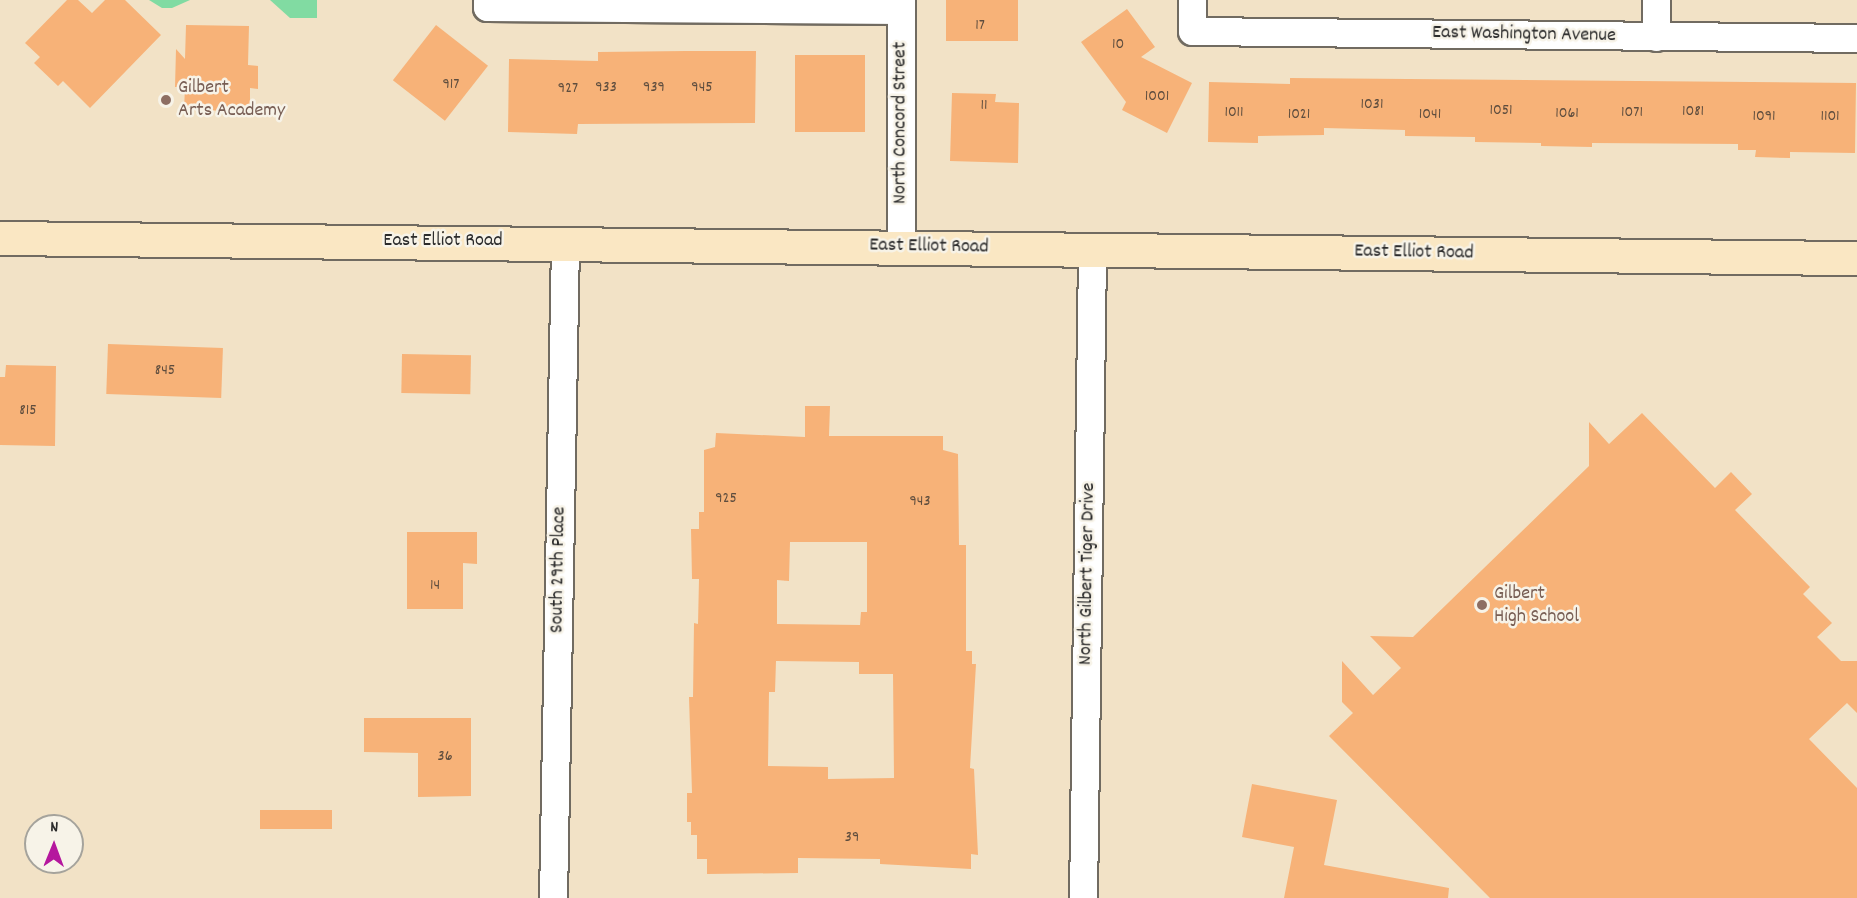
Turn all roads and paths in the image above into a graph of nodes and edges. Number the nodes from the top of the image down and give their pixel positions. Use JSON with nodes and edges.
{"nodes":[{"id":1,"x":1192,"y":0,"type":"edge"},
{"id":2,"x":1656,"y":0,"type":"edge"},
{"id":3,"x":487,"y":4,"type":"edge"},
{"id":4,"x":901,"y":5,"type":"edge"},
{"id":5,"x":1656,"y":37,"type":"junction"},
{"id":6,"x":1857,"y":38,"type":"edge"},
{"id":7,"x":0,"y":238,"type":"edge"},
{"id":8,"x":565,"y":242,"type":"junction"},
{"id":9,"x":901,"y":247,"type":"junction"},
{"id":10,"x":1092,"y":250,"type":"junction"},
{"id":11,"x":1857,"y":258,"type":"edge"},
{"id":12,"x":553,"y":898,"type":"edge"},
{"id":13,"x":1083,"y":898,"type":"edge"}],
"edges":[{"from":1,"to":5,"type":"street","name":"East Washington Avenue"},
{"from":2,"to":5,"type":"street"},
{"from":3,"to":4,"type":"street"},
{"from":4,"to":9,"type":"street","name":"North Concord Street"},
{"from":5,"to":6,"type":"street","name":"East Washington Avenue"},
{"from":7,"to":8,"type":"main road","name":"East Elliot Road"},
{"from":8,"to":9,"type":"main road","name":"East Elliot Road"},
{"from":8,"to":12,"type":"street","name":"South 29th Place"},
{"from":9,"to":10,"type":"main road","name":"East Elliot Road"},
{"from":10,"to":11,"type":"main road","name":"East Elliot Road"},
{"from":10,"to":13,"type":"street","name":"North Gilbert Tiger Drive"}]}
